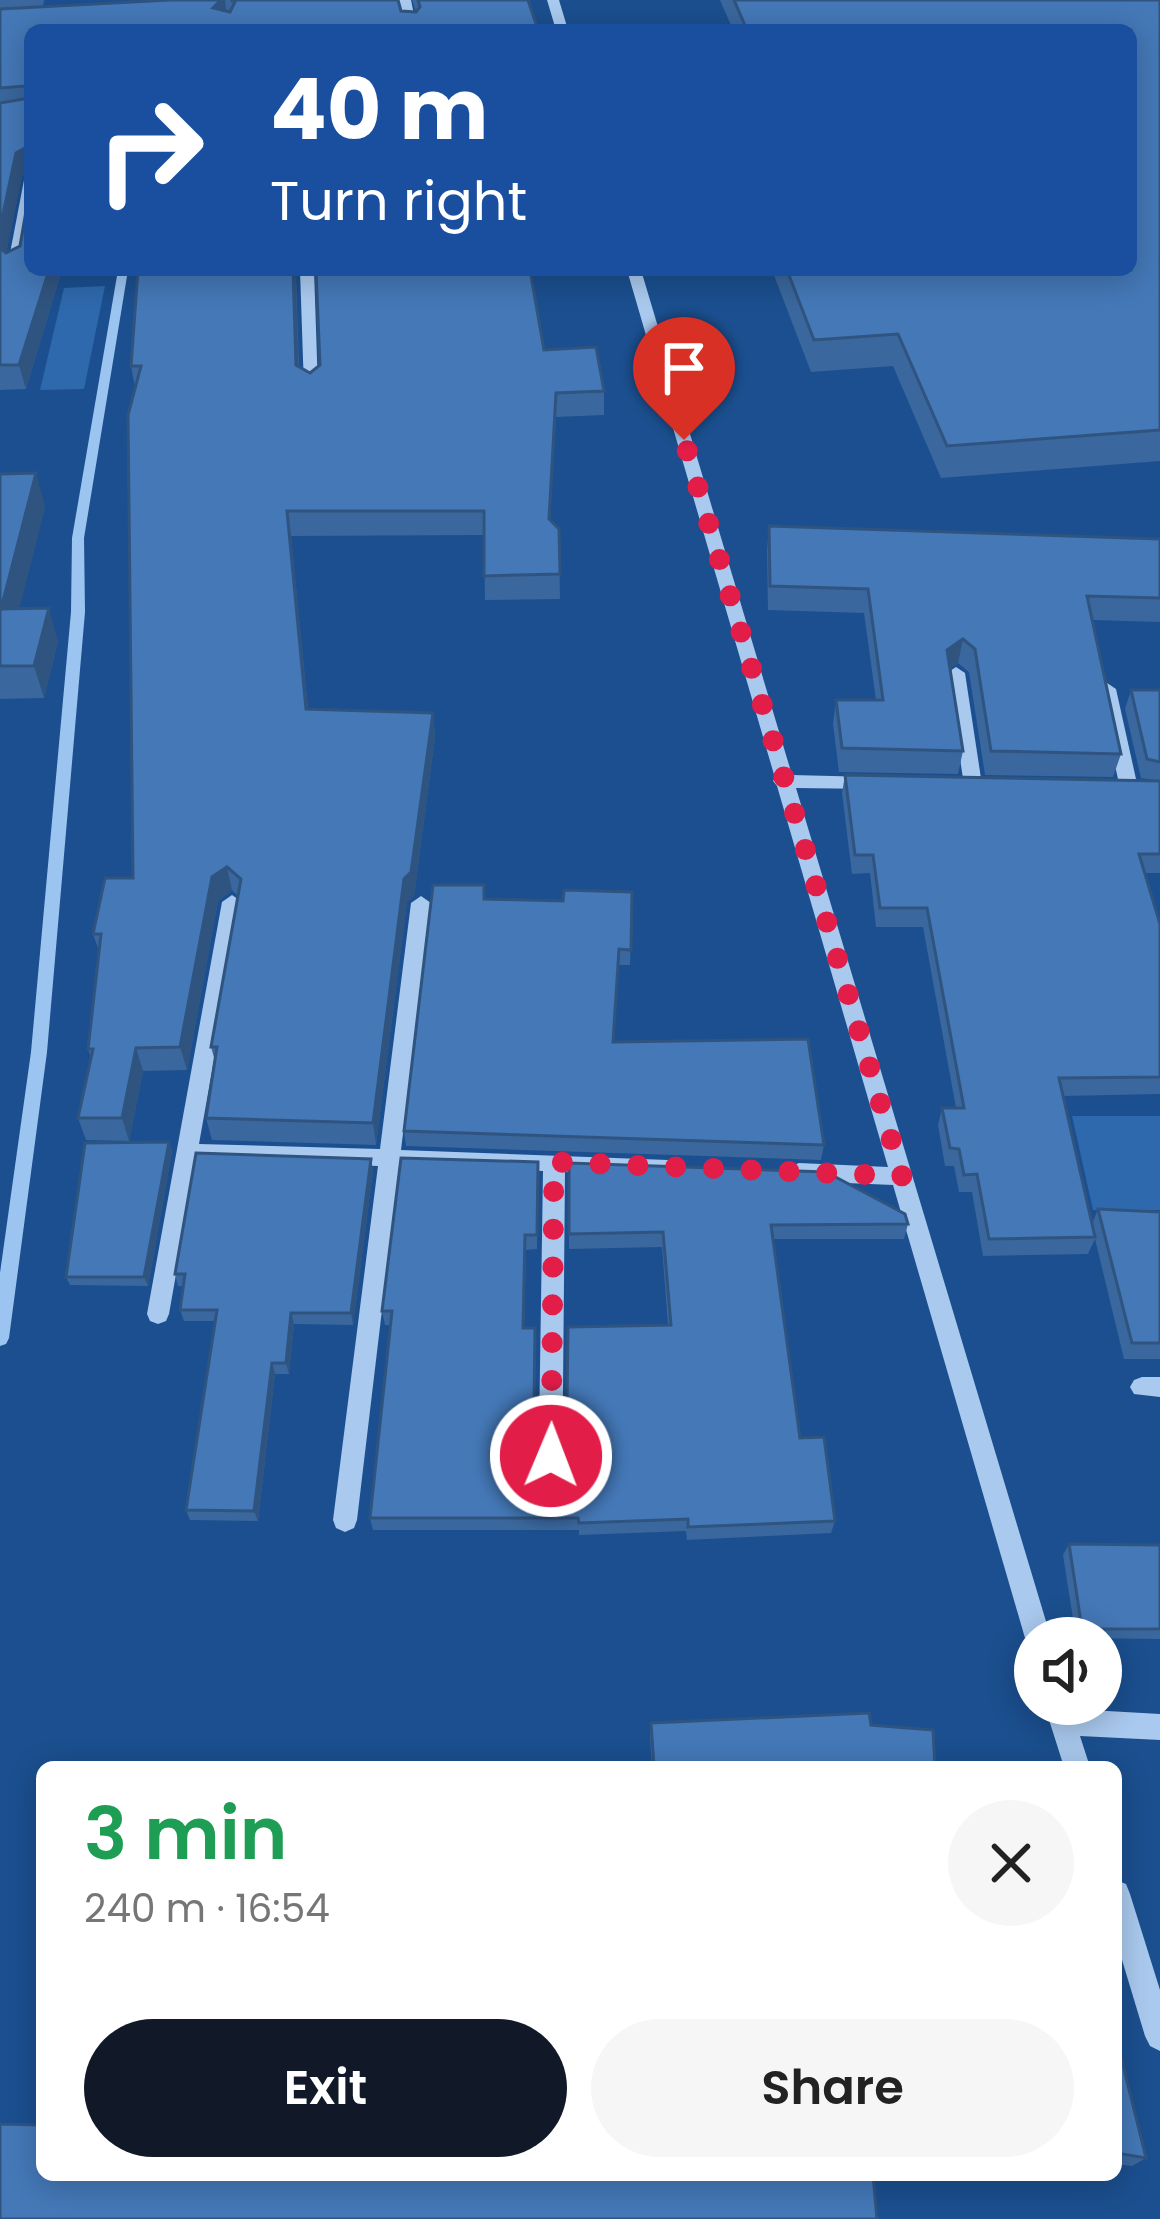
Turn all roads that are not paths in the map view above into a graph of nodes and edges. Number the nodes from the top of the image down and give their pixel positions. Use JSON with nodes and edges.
{"nodes":[{"id":1,"x":24,"y":216,"type":"edge"},
{"id":2,"x":15,"y":269,"type":"edge"},
{"id":3,"x":308,"y":276,"type":"edge"},
{"id":4,"x":636,"y":276,"type":"edge"},
{"id":5,"x":310,"y":389,"type":"edge"},
{"id":6,"x":956,"y":673,"type":"edge"},
{"id":7,"x":1107,"y":689,"type":"edge"},
{"id":8,"x":782,"y":781,"type":"junction"},
{"id":9,"x":901,"y":784,"type":"edge"},
{"id":10,"x":949,"y":785,"type":"edge"},
{"id":11,"x":973,"y":785,"type":"junction"},
{"id":12,"x":995,"y":786,"type":"edge"},
{"id":13,"x":1106,"y":788,"type":"edge"},
{"id":14,"x":232,"y":902,"type":"edge"},
{"id":15,"x":421,"y":903,"type":"dead end"},
{"id":16,"x":187,"y":1152,"type":"junction"},
{"id":17,"x":390,"y":1155,"type":"junction"},
{"id":18,"x":554,"y":1162,"type":"junction"},
{"id":19,"x":693,"y":1168,"type":"edge"},
{"id":20,"x":786,"y":1172,"type":"edge"},
{"id":21,"x":902,"y":1176,"type":"junction"},
{"id":22,"x":158,"y":1314,"type":"dead end"},
{"id":23,"x":550,"y":1499,"type":"edge"},
{"id":24,"x":345,"y":1520,"type":"dead end"},
{"id":25,"x":1032,"y":1617,"type":"edge"},
{"id":26,"x":1122,"y":1722,"type":"edge"},
{"id":27,"x":1064,"y":1725,"type":"edge"},
{"id":28,"x":1160,"y":1727,"type":"edge"},
{"id":29,"x":1075,"y":1761,"type":"edge"},
{"id":30,"x":1122,"y":1913,"type":"edge"},
{"id":31,"x":1159,"y":2032,"type":"edge"}],
"edges":[{"from":1,"to":2,"type":"street"},
{"from":3,"to":5,"type":"street"},
{"from":4,"to":8,"type":"street"},
{"from":6,"to":11,"type":"street"},
{"from":7,"to":13,"type":"street"},
{"from":8,"to":9,"type":"street"},
{"from":8,"to":21,"type":"street"},
{"from":10,"to":11,"type":"street"},
{"from":11,"to":12,"type":"street"},
{"from":14,"to":16,"type":"street"},
{"from":15,"to":17,"type":"street"},
{"from":16,"to":17,"type":"street"},
{"from":16,"to":22,"type":"street"},
{"from":17,"to":18,"type":"street"},
{"from":17,"to":24,"type":"street"},
{"from":18,"to":19,"type":"street"},
{"from":18,"to":23,"type":"street"},
{"from":20,"to":21,"type":"street"},
{"from":21,"to":25,"type":"street"},
{"from":26,"to":28,"type":"street"},
{"from":27,"to":29,"type":"street"},
{"from":30,"to":31,"type":"street"}]}
